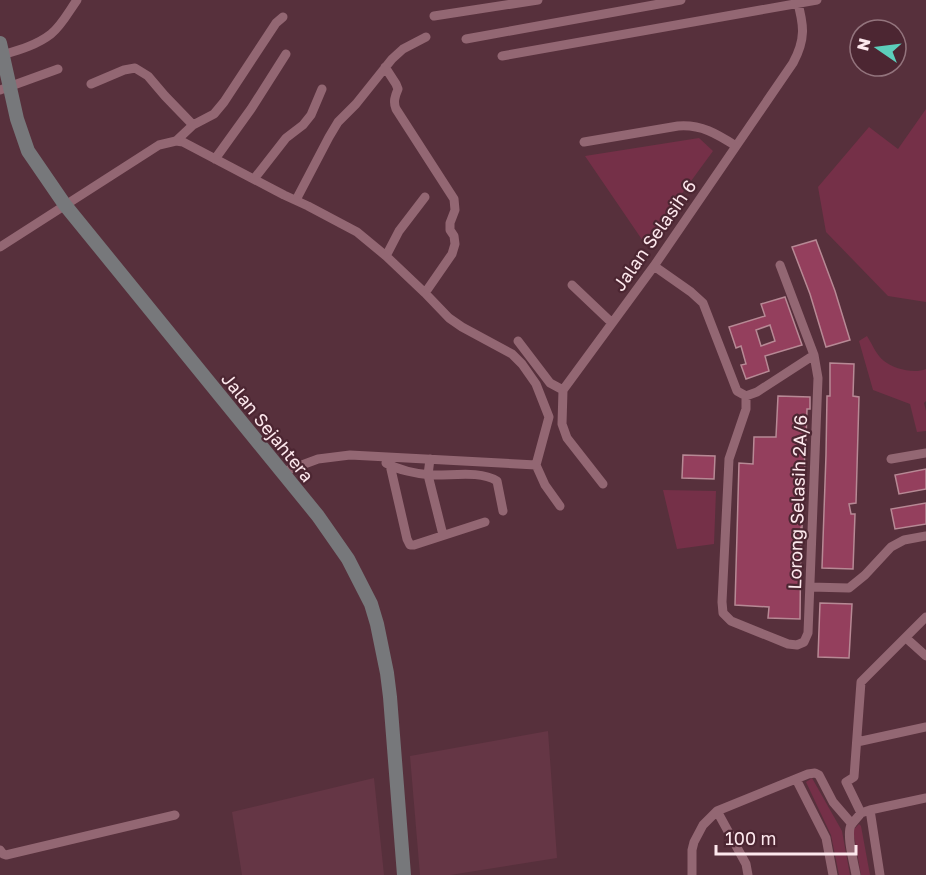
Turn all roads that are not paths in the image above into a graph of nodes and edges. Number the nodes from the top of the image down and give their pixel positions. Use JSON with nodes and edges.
{"nodes":[{"id":1,"x":77,"y":0,"type":"edge"},
{"id":2,"x":538,"y":0,"type":"edge"},
{"id":3,"x":681,"y":0,"type":"edge"},
{"id":4,"x":817,"y":0,"type":"edge"},
{"id":5,"x":798,"y":2,"type":"edge"},
{"id":6,"x":434,"y":16,"type":"dead end"},
{"id":7,"x":283,"y":17,"type":"dead end"},
{"id":8,"x":426,"y":37,"type":"dead end"},
{"id":9,"x":466,"y":39,"type":"dead end"},
{"id":10,"x":1,"y":49,"type":"edge"},
{"id":11,"x":286,"y":54,"type":"dead end"},
{"id":12,"x":502,"y":56,"type":"dead end"},
{"id":13,"x":385,"y":68,"type":"junction"},
{"id":14,"x":58,"y":69,"type":"dead end"},
{"id":15,"x":4,"y":83,"type":"edge"},
{"id":16,"x":92,"y":84,"type":"dead end"},
{"id":17,"x":322,"y":89,"type":"dead end"},
{"id":18,"x":193,"y":125,"type":"junction"},
{"id":19,"x":176,"y":141,"type":"junction"},
{"id":20,"x":584,"y":142,"type":"dead end"},
{"id":21,"x":736,"y":146,"type":"junction"},
{"id":22,"x":215,"y":159,"type":"junction"},
{"id":23,"x":254,"y":179,"type":"junction"},
{"id":24,"x":425,"y":197,"type":"dead end"},
{"id":25,"x":296,"y":200,"type":"junction"},
{"id":26,"x":65,"y":205,"type":"junction"},
{"id":27,"x":0,"y":246,"type":"edge"},
{"id":28,"x":386,"y":256,"type":"junction"},
{"id":29,"x":654,"y":266,"type":"junction"},
{"id":30,"x":780,"y":266,"type":"dead end"},
{"id":31,"x":572,"y":285,"type":"dead end"},
{"id":32,"x":425,"y":293,"type":"junction"},
{"id":33,"x":612,"y":323,"type":"junction"},
{"id":34,"x":518,"y":341,"type":"dead end"},
{"id":35,"x":814,"y":355,"type":"junction"},
{"id":36,"x":563,"y":390,"type":"junction"},
{"id":37,"x":746,"y":396,"type":"junction"},
{"id":38,"x":562,"y":412,"type":"junction"},
{"id":39,"x":549,"y":417,"type":"junction"},
{"id":40,"x":926,"y":453,"type":"edge"},
{"id":41,"x":373,"y":456,"type":"junction"},
{"id":42,"x":430,"y":459,"type":"junction"},
{"id":43,"x":891,"y":459,"type":"dead end"},
{"id":44,"x":390,"y":465,"type":"junction"},
{"id":45,"x":536,"y":465,"type":"junction"},
{"id":46,"x":282,"y":472,"type":"junction"},
{"id":47,"x":428,"y":475,"type":"junction"},
{"id":48,"x":603,"y":484,"type":"dead end"},
{"id":49,"x":560,"y":506,"type":"dead end"},
{"id":50,"x":503,"y":511,"type":"dead end"},
{"id":51,"x":485,"y":522,"type":"dead end"},
{"id":52,"x":443,"y":535,"type":"junction"},
{"id":53,"x":926,"y":536,"type":"edge"},
{"id":54,"x":810,"y":587,"type":"junction"},
{"id":55,"x":926,"y":617,"type":"edge"},
{"id":56,"x":906,"y":638,"type":"junction"},
{"id":57,"x":926,"y":656,"type":"edge"},
{"id":58,"x":926,"y":727,"type":"edge"},
{"id":59,"x":857,"y":742,"type":"junction"},
{"id":60,"x":796,"y":779,"type":"junction"},
{"id":61,"x":926,"y":798,"type":"edge"},
{"id":62,"x":717,"y":811,"type":"junction"},
{"id":63,"x":865,"y":811,"type":"junction"},
{"id":64,"x":175,"y":815,"type":"dead end"},
{"id":65,"x":852,"y":824,"type":"junction"},
{"id":66,"x":0,"y":850,"type":"edge"},
{"id":67,"x":404,"y":875,"type":"edge"},
{"id":68,"x":692,"y":875,"type":"edge"},
{"id":69,"x":748,"y":875,"type":"edge"},
{"id":70,"x":833,"y":875,"type":"edge"},
{"id":71,"x":856,"y":875,"type":"edge"},
{"id":72,"x":880,"y":875,"type":"edge"}],
"edges":[{"from":1,"to":10,"type":"street"},
{"from":2,"to":6,"type":"street"},
{"from":3,"to":9,"type":"street"},
{"from":4,"to":5,"type":"street"},
{"from":5,"to":12,"type":"street"},
{"from":5,"to":21,"type":"street","name":"Jalan Selasih 6"},
{"from":7,"to":18,"type":"street"},
{"from":8,"to":13,"type":"street"},
{"from":10,"to":15,"type":"main road","name":"Jalan Sejahtera"},
{"from":11,"to":22,"type":"street"},
{"from":13,"to":25,"type":"street"},
{"from":13,"to":32,"type":"street"},
{"from":14,"to":15,"type":"street"},
{"from":15,"to":26,"type":"main road","name":"Jalan Sejahtera"},
{"from":16,"to":18,"type":"street"},
{"from":17,"to":23,"type":"street"},
{"from":18,"to":19,"type":"street"},
{"from":19,"to":22,"type":"street"},
{"from":19,"to":26,"type":"street"},
{"from":20,"to":21,"type":"street"},
{"from":21,"to":29,"type":"street","name":"Jalan Selasih 6"},
{"from":22,"to":23,"type":"street"},
{"from":23,"to":25,"type":"street"},
{"from":24,"to":28,"type":"street"},
{"from":25,"to":28,"type":"street"},
{"from":26,"to":27,"type":"street"},
{"from":26,"to":46,"type":"main road","name":"Jalan Sejahtera"},
{"from":28,"to":32,"type":"street"},
{"from":29,"to":33,"type":"street","name":"Jalan Selasih 6"},
{"from":29,"to":37,"type":"street"},
{"from":30,"to":35,"type":"street","name":"Lorong Selasih 2A/6"},
{"from":31,"to":33,"type":"street"},
{"from":32,"to":39,"type":"street"},
{"from":33,"to":36,"type":"street","name":"Jalan Selasih 6"},
{"from":34,"to":36,"type":"street"},
{"from":35,"to":37,"type":"street"},
{"from":35,"to":54,"type":"street","name":"Lorong Selasih 2A/6"},
{"from":36,"to":38,"type":"street"},
{"from":37,"to":54,"type":"street","name":"Lorong Selasih 2A/6"},
{"from":38,"to":39,"type":"street"},
{"from":38,"to":48,"type":"street"},
{"from":39,"to":45,"type":"street"},
{"from":40,"to":43,"type":"street"},
{"from":41,"to":42,"type":"street"},
{"from":41,"to":44,"type":"street"},
{"from":41,"to":46,"type":"street"},
{"from":42,"to":45,"type":"street"},
{"from":42,"to":47,"type":"street"},
{"from":44,"to":47,"type":"street"},
{"from":44,"to":52,"type":"street"},
{"from":45,"to":49,"type":"street"},
{"from":46,"to":67,"type":"main road","name":"Jalan Sejahtera"},
{"from":47,"to":50,"type":"street"},
{"from":47,"to":52,"type":"street"},
{"from":51,"to":52,"type":"street"},
{"from":53,"to":54,"type":"street"},
{"from":55,"to":56,"type":"street"},
{"from":56,"to":57,"type":"street"},
{"from":56,"to":59,"type":"street"},
{"from":58,"to":59,"type":"street"},
{"from":59,"to":63,"type":"street"},
{"from":60,"to":62,"type":"street"},
{"from":60,"to":65,"type":"street"},
{"from":60,"to":70,"type":"street"},
{"from":61,"to":63,"type":"street"},
{"from":62,"to":68,"type":"street"},
{"from":62,"to":69,"type":"street"},
{"from":63,"to":65,"type":"street"},
{"from":63,"to":72,"type":"street"},
{"from":64,"to":66,"type":"street"},
{"from":65,"to":71,"type":"street"}]}
